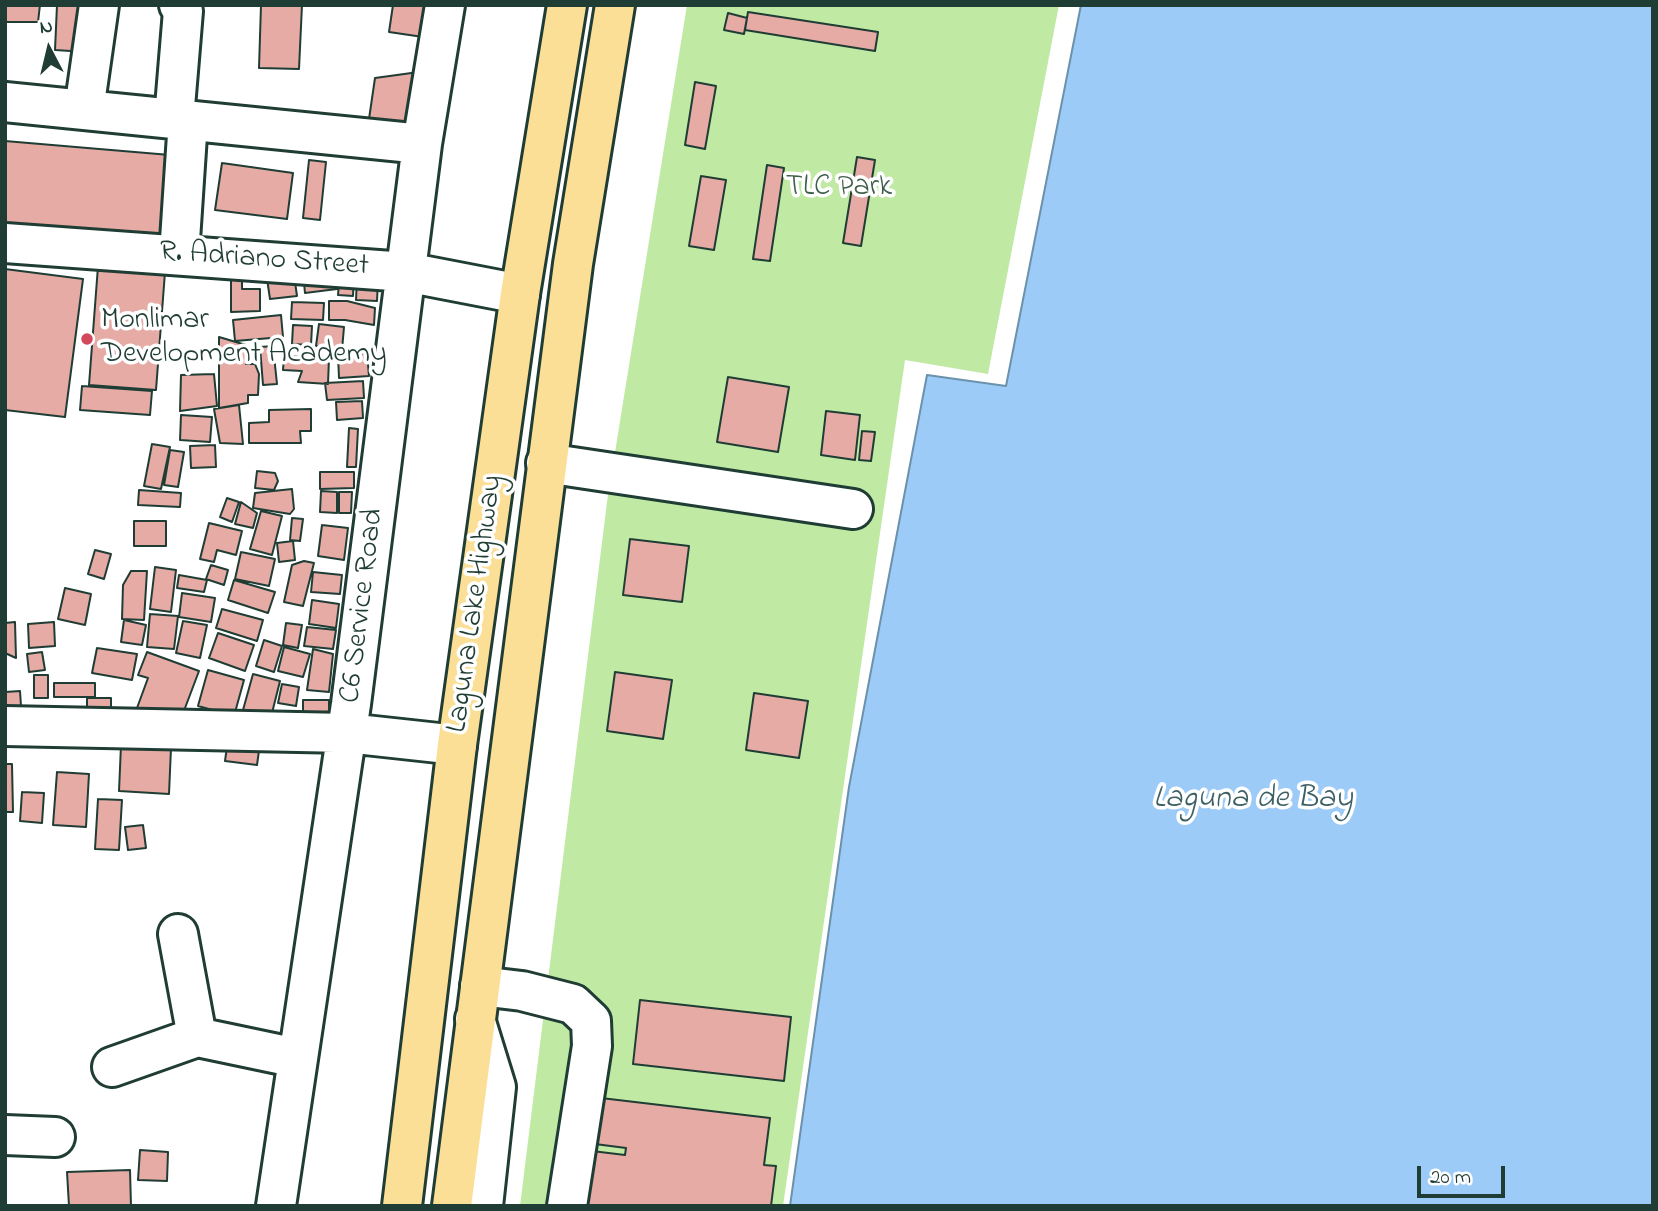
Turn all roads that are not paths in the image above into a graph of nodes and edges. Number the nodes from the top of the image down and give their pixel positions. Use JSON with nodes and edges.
{"nodes":[{"id":1,"x":99,"y":5,"type":"edge"},
{"id":2,"x":179,"y":5,"type":"edge"},
{"id":3,"x":445,"y":5,"type":"edge"},
{"id":4,"x":567,"y":5,"type":"edge"},
{"id":5,"x":615,"y":5,"type":"edge"},
{"id":6,"x":5,"y":102,"type":"edge"},
{"id":7,"x":84,"y":110,"type":"junction"},
{"id":8,"x":181,"y":119,"type":"junction"},
{"id":9,"x":422,"y":144,"type":"junction"},
{"id":10,"x":5,"y":243,"type":"edge"},
{"id":11,"x":179,"y":255,"type":"junction"},
{"id":12,"x":416,"y":274,"type":"junction"},
{"id":13,"x":505,"y":290,"type":"junction"},
{"id":14,"x":546,"y":463,"type":"junction"},
{"id":15,"x":853,"y":509,"type":"dead end"},
{"id":16,"x":358,"y":724,"type":"junction"},
{"id":17,"x":5,"y":726,"type":"edge"},
{"id":18,"x":457,"y":745,"type":"junction"},
{"id":19,"x":178,"y":934,"type":"dead end"},
{"id":20,"x":478,"y":1003,"type":"junction"},
{"id":21,"x":197,"y":1037,"type":"junction"},
{"id":22,"x":297,"y":1058,"type":"junction"},
{"id":23,"x":113,"y":1066,"type":"dead end"},
{"id":24,"x":5,"y":1135,"type":"edge"},
{"id":25,"x":55,"y":1137,"type":"dead end"},
{"id":26,"x":276,"y":1206,"type":"edge"},
{"id":27,"x":402,"y":1206,"type":"edge"},
{"id":28,"x":452,"y":1206,"type":"edge"},
{"id":29,"x":483,"y":1206,"type":"edge"},
{"id":30,"x":567,"y":1206,"type":"edge"}],
"edges":[{"from":1,"to":7,"type":"street"},
{"from":2,"to":8,"type":"street"},
{"from":3,"to":9,"type":"street","name":"C6 Service Road"},
{"from":4,"to":13,"type":"main road","name":"Laguna Lake Highway"},
{"from":5,"to":14,"type":"main road","name":"Laguna Lake Highway"},
{"from":6,"to":7,"type":"street"},
{"from":7,"to":8,"type":"street"},
{"from":8,"to":9,"type":"street"},
{"from":8,"to":11,"type":"street"},
{"from":9,"to":12,"type":"street","name":"C6 Service Road"},
{"from":10,"to":11,"type":"street","name":"R. Adriano Street"},
{"from":11,"to":12,"type":"street","name":"R. Adriano Street"},
{"from":12,"to":13,"type":"street","name":"R. Adriano Street"},
{"from":12,"to":16,"type":"street","name":"C6 Service Road"},
{"from":13,"to":18,"type":"main road","name":"Laguna Lake Highway"},
{"from":14,"to":15,"type":"street"},
{"from":14,"to":20,"type":"main road","name":"Laguna Lake Highway"},
{"from":16,"to":17,"type":"street"},
{"from":16,"to":18,"type":"street"},
{"from":16,"to":22,"type":"street","name":"C6 Service Road"},
{"from":18,"to":27,"type":"main road","name":"Laguna Lake Highway"},
{"from":19,"to":21,"type":"street"},
{"from":20,"to":28,"type":"main road","name":"Laguna Lake Highway"},
{"from":20,"to":29,"type":"street"},
{"from":20,"to":30,"type":"street"},
{"from":21,"to":22,"type":"street"},
{"from":21,"to":23,"type":"street"},
{"from":22,"to":26,"type":"street","name":"C6 Service Road"},
{"from":24,"to":25,"type":"street"}]}
